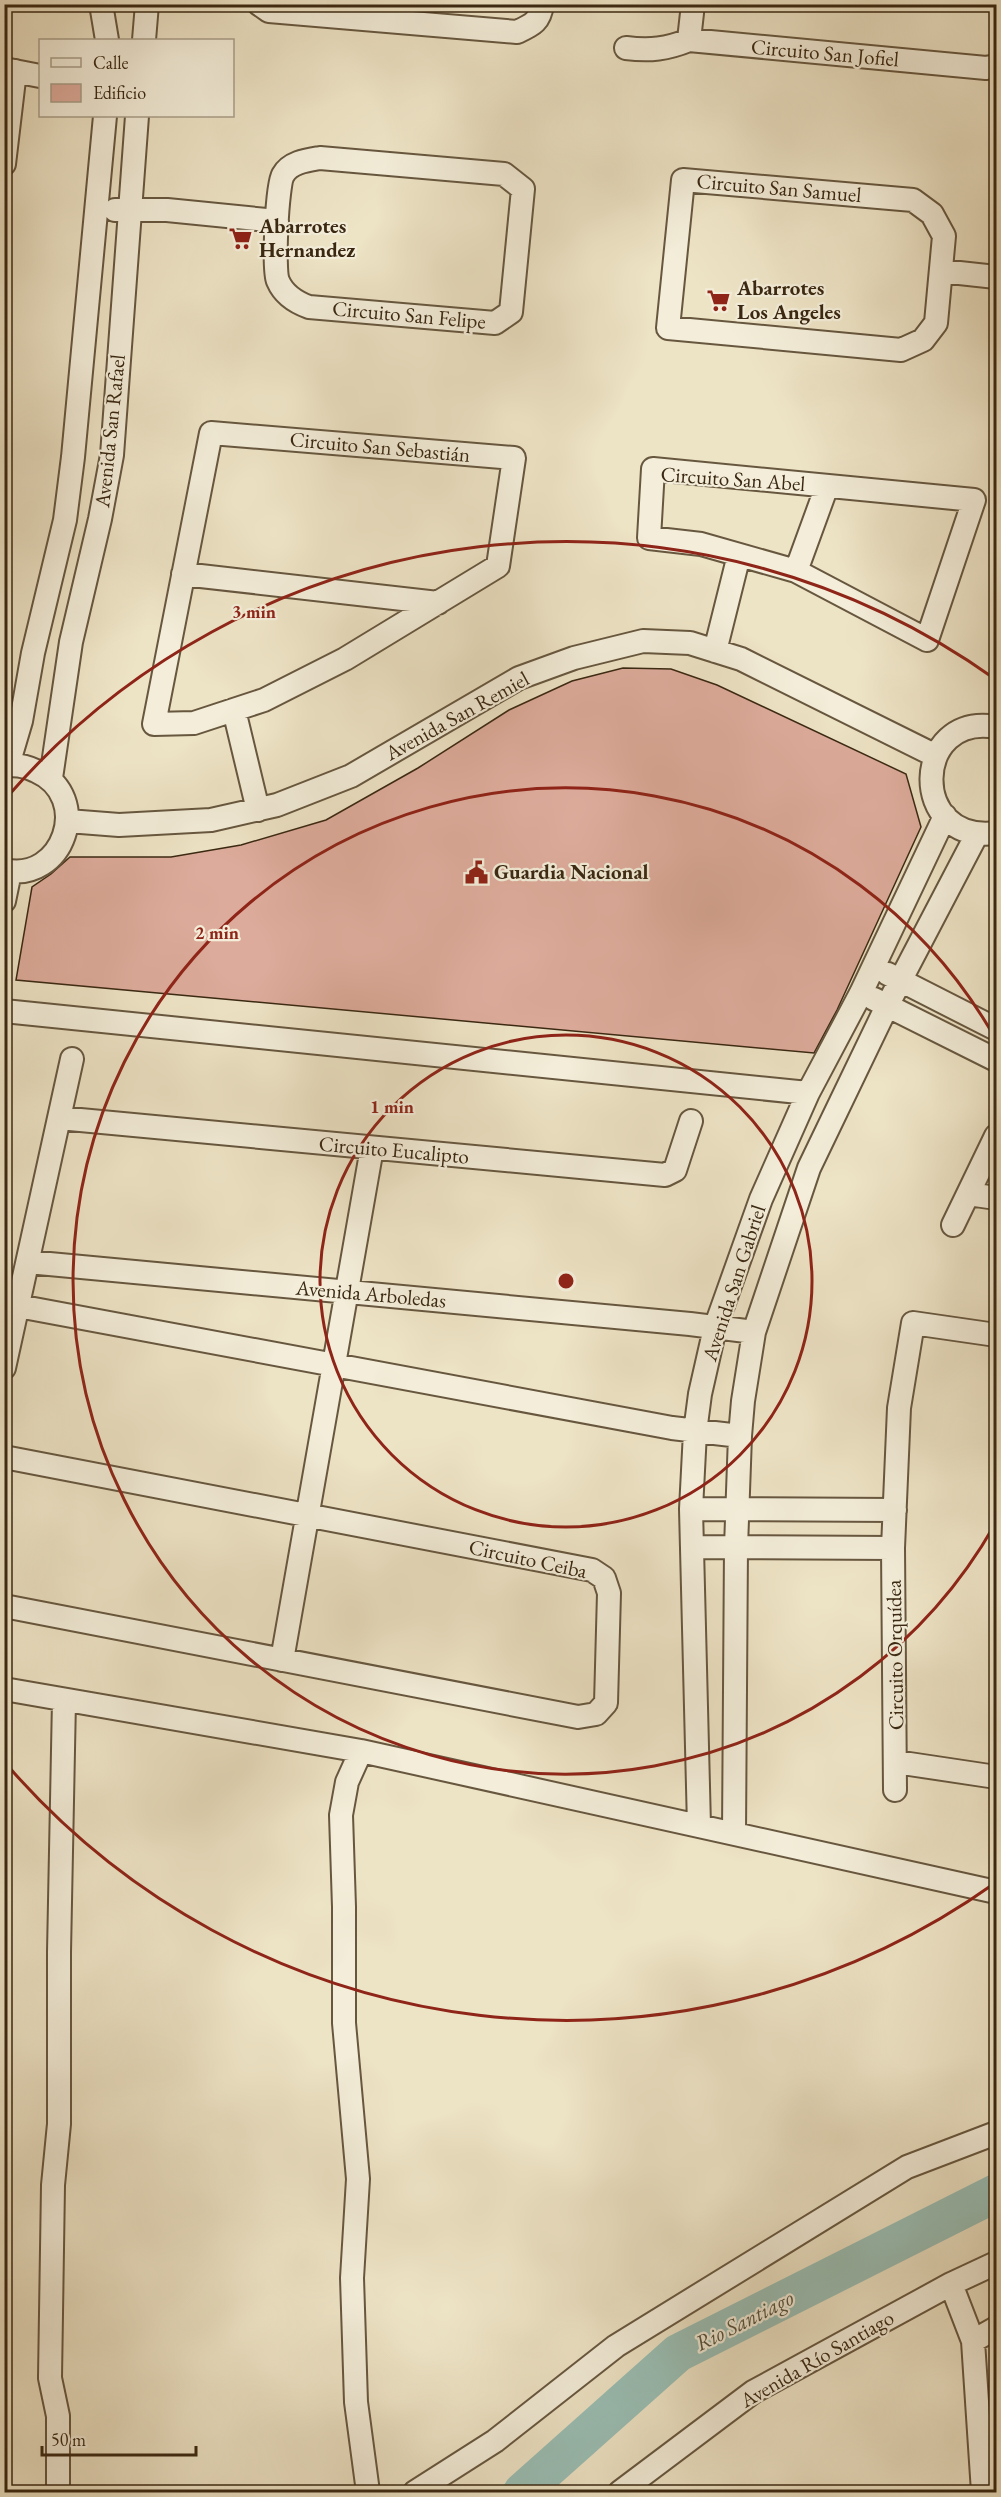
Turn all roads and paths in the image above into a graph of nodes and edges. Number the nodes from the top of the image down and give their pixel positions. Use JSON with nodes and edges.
{"nodes":[{"id":1,"x":101,"y":4,"type":"edge"},
{"id":2,"x":147,"y":4,"type":"edge"},
{"id":3,"x":259,"y":4,"type":"edge"},
{"id":4,"x":543,"y":4,"type":"edge"},
{"id":5,"x":693,"y":4,"type":"edge"},
{"id":6,"x":108,"y":39,"type":"edge"},
{"id":7,"x":144,"y":39,"type":"edge"},
{"id":8,"x":689,"y":40,"type":"junction"},
{"id":9,"x":626,"y":48,"type":"dead end"},
{"id":10,"x":996,"y":66,"type":"edge"},
{"id":11,"x":10,"y":70,"type":"edge"},
{"id":12,"x":39,"y":76,"type":"edge"},
{"id":13,"x":105,"y":117,"type":"edge"},
{"id":14,"x":137,"y":117,"type":"edge"},
{"id":15,"x":4,"y":164,"type":"edge"},
{"id":16,"x":96,"y":209,"type":"junction"},
{"id":17,"x":129,"y":210,"type":"junction"},
{"id":18,"x":277,"y":221,"type":"junction"},
{"id":19,"x":941,"y":271,"type":"junction"},
{"id":20,"x":996,"y":277,"type":"edge"},
{"id":21,"x":826,"y":486,"type":"junction"},
{"id":22,"x":739,"y":555,"type":"junction"},
{"id":23,"x":796,"y":571,"type":"junction"},
{"id":24,"x":183,"y":574,"type":"junction"},
{"id":25,"x":438,"y":603,"type":"junction"},
{"id":26,"x":714,"y":651,"type":"junction"},
{"id":27,"x":234,"y":710,"type":"junction"},
{"id":28,"x":993,"y":719,"type":"edge"},
{"id":29,"x":936,"y":756,"type":"junction"},
{"id":30,"x":6,"y":766,"type":"edge"},
{"id":31,"x":51,"y":778,"type":"junction"},
{"id":32,"x":258,"y":810,"type":"junction"},
{"id":33,"x":945,"y":816,"type":"junction"},
{"id":34,"x":68,"y":821,"type":"junction"},
{"id":35,"x":986,"y":833,"type":"edge"},
{"id":36,"x":7,"y":871,"type":"edge"},
{"id":37,"x":4,"y":901,"type":"edge"},
{"id":38,"x":873,"y":967,"type":"junction"},
{"id":39,"x":901,"y":980,"type":"junction"},
{"id":40,"x":861,"y":993,"type":"junction"},
{"id":41,"x":888,"y":1005,"type":"junction"},
{"id":42,"x":4,"y":1011,"type":"edge"},
{"id":43,"x":996,"y":1029,"type":"edge"},
{"id":44,"x":994,"y":1053,"type":"edge"},
{"id":45,"x":72,"y":1059,"type":"dead end"},
{"id":46,"x":808,"y":1093,"type":"junction"},
{"id":47,"x":59,"y":1118,"type":"junction"},
{"id":48,"x":691,"y":1121,"type":"dead end"},
{"id":49,"x":996,"y":1136,"type":"edge"},
{"id":50,"x":372,"y":1148,"type":"junction"},
{"id":51,"x":968,"y":1194,"type":"junction"},
{"id":52,"x":996,"y":1198,"type":"edge"},
{"id":53,"x":953,"y":1225,"type":"dead end"},
{"id":54,"x":28,"y":1262,"type":"junction"},
{"id":55,"x":347,"y":1292,"type":"junction"},
{"id":56,"x":18,"y":1306,"type":"junction"},
{"id":57,"x":715,"y":1328,"type":"junction"},
{"id":58,"x":754,"y":1332,"type":"junction"},
{"id":59,"x":996,"y":1335,"type":"edge"},
{"id":60,"x":334,"y":1365,"type":"junction"},
{"id":61,"x":4,"y":1368,"type":"edge"},
{"id":62,"x":695,"y":1432,"type":"junction"},
{"id":63,"x":740,"y":1436,"type":"junction"},
{"id":64,"x":4,"y":1456,"type":"edge"},
{"id":65,"x":691,"y":1509,"type":"junction"},
{"id":66,"x":737,"y":1509,"type":"junction"},
{"id":67,"x":845,"y":1509,"type":"junction"},
{"id":68,"x":895,"y":1510,"type":"junction"},
{"id":69,"x":307,"y":1516,"type":"junction"},
{"id":70,"x":692,"y":1547,"type":"junction"},
{"id":71,"x":736,"y":1547,"type":"junction"},
{"id":72,"x":845,"y":1548,"type":"junction"},
{"id":73,"x":893,"y":1548,"type":"junction"},
{"id":74,"x":4,"y":1606,"type":"edge"},
{"id":75,"x":282,"y":1660,"type":"junction"},
{"id":76,"x":4,"y":1689,"type":"edge"},
{"id":77,"x":64,"y":1700,"type":"junction"},
{"id":78,"x":361,"y":1751,"type":"junction"},
{"id":79,"x":896,"y":1762,"type":"junction"},
{"id":80,"x":996,"y":1777,"type":"edge"},
{"id":81,"x":895,"y":1790,"type":"dead end"},
{"id":82,"x":699,"y":1826,"type":"junction"},
{"id":83,"x":734,"y":1833,"type":"junction"},
{"id":84,"x":996,"y":1892,"type":"edge"},
{"id":85,"x":996,"y":2133,"type":"edge"},
{"id":86,"x":996,"y":2263,"type":"edge"},
{"id":87,"x":951,"y":2284,"type":"junction"},
{"id":88,"x":996,"y":2328,"type":"edge"},
{"id":89,"x":973,"y":2341,"type":"junction"},
{"id":90,"x":58,"y":2493,"type":"edge"},
{"id":91,"x":368,"y":2493,"type":"edge"},
{"id":92,"x":414,"y":2493,"type":"edge"},
{"id":93,"x":620,"y":2493,"type":"edge"},
{"id":94,"x":983,"y":2493,"type":"edge"}],
"edges":[{"from":1,"to":6,"type":"street"},
{"from":2,"to":7,"type":"street"},
{"from":3,"to":4,"type":"street"},
{"from":5,"to":8,"type":"street"},
{"from":8,"to":9,"type":"street"},
{"from":8,"to":10,"type":"street","name":"Circuito San Jofiel"},
{"from":11,"to":12,"type":"street"},
{"from":11,"to":15,"type":"street"},
{"from":13,"to":16,"type":"street","name":"Avenida San Rafael"},
{"from":14,"to":17,"type":"street","name":"Avenida San Rafael"},
{"from":16,"to":17,"type":"street"},
{"from":16,"to":30,"type":"street","name":"Avenida San Rafael"},
{"from":17,"to":18,"type":"street"},
{"from":17,"to":31,"type":"street","name":"Avenida San Rafael"},
{"from":18,"to":18,"type":"street","name":"Circuito San Felipe"},
{"from":19,"to":19,"type":"street","name":"Circuito San Samuel"},
{"from":19,"to":20,"type":"street"},
{"from":21,"to":22,"type":"street","name":"Circuito San Abel"},
{"from":21,"to":23,"type":"street","name":"Circuito San Abel"},
{"from":21,"to":23,"type":"street","name":"Circuito San Abel"},
{"from":22,"to":23,"type":"street","name":"Circuito San Abel"},
{"from":22,"to":26,"type":"street"},
{"from":24,"to":25,"type":"street"},
{"from":24,"to":25,"type":"street","name":"Circuito San Sebastián"},
{"from":24,"to":27,"type":"street","name":"Circuito San Sebastián"},
{"from":25,"to":27,"type":"street","name":"Circuito San Sebastián"},
{"from":26,"to":29,"type":"street","name":"Avenida San Remiel"},
{"from":26,"to":32,"type":"street","name":"Avenida San Remiel"},
{"from":27,"to":32,"type":"street"},
{"from":28,"to":29,"type":"street"},
{"from":29,"to":33,"type":"street"},
{"from":30,"to":31,"type":"street"},
{"from":31,"to":34,"type":"street"},
{"from":32,"to":34,"type":"street","name":"Avenida San Remiel"},
{"from":33,"to":35,"type":"street"},
{"from":33,"to":38,"type":"street","name":"Avenida San Gabriel"},
{"from":34,"to":36,"type":"street"},
{"from":35,"to":39,"type":"street","name":"Avenida San Gabriel"},
{"from":36,"to":37,"type":"street"},
{"from":38,"to":39,"type":"street"},
{"from":38,"to":40,"type":"street","name":"Avenida San Gabriel"},
{"from":39,"to":41,"type":"street","name":"Avenida San Gabriel"},
{"from":39,"to":43,"type":"street"},
{"from":40,"to":41,"type":"street"},
{"from":40,"to":46,"type":"street","name":"Avenida San Gabriel"},
{"from":41,"to":44,"type":"street"},
{"from":41,"to":58,"type":"street","name":"Avenida San Gabriel"},
{"from":42,"to":46,"type":"street"},
{"from":45,"to":47,"type":"street"},
{"from":46,"to":57,"type":"street","name":"Avenida San Gabriel"},
{"from":47,"to":50,"type":"street","name":"Circuito Eucalipto"},
{"from":47,"to":54,"type":"street"},
{"from":48,"to":50,"type":"street","name":"Circuito Eucalipto"},
{"from":49,"to":51,"type":"street"},
{"from":50,"to":55,"type":"street"},
{"from":51,"to":52,"type":"street"},
{"from":51,"to":53,"type":"street"},
{"from":54,"to":55,"type":"street","name":"Avenida Arboledas"},
{"from":54,"to":56,"type":"street"},
{"from":55,"to":57,"type":"street","name":"Avenida Arboledas"},
{"from":55,"to":60,"type":"street"},
{"from":56,"to":60,"type":"street"},
{"from":56,"to":61,"type":"street"},
{"from":57,"to":58,"type":"street","name":"Avenida Arboledas"},
{"from":57,"to":62,"type":"street","name":"Avenida San Gabriel"},
{"from":58,"to":63,"type":"street","name":"Avenida San Gabriel"},
{"from":59,"to":68,"type":"street","name":"Circuito Orquídea"},
{"from":60,"to":62,"type":"street"},
{"from":60,"to":69,"type":"street"},
{"from":62,"to":63,"type":"street"},
{"from":62,"to":65,"type":"street","name":"Avenida San Gabriel"},
{"from":63,"to":66,"type":"street","name":"Avenida San Gabriel"},
{"from":64,"to":69,"type":"street","name":"Circuito Ceiba"},
{"from":65,"to":66,"type":"street"},
{"from":65,"to":70,"type":"street","name":"Avenida San Gabriel"},
{"from":66,"to":67,"type":"street"},
{"from":66,"to":71,"type":"street","name":"Avenida San Gabriel"},
{"from":67,"to":68,"type":"street"},
{"from":67,"to":72,"type":"street"},
{"from":68,"to":73,"type":"street","name":"Circuito Orquídea"},
{"from":69,"to":75,"type":"street"},
{"from":69,"to":75,"type":"street","name":"Circuito Ceiba"},
{"from":70,"to":71,"type":"street","name":"Circuito Orquídea"},
{"from":70,"to":82,"type":"street","name":"Avenida San Gabriel"},
{"from":71,"to":72,"type":"street","name":"Circuito Orquídea"},
{"from":71,"to":83,"type":"street","name":"Avenida San Gabriel"},
{"from":72,"to":73,"type":"street","name":"Circuito Orquídea"},
{"from":73,"to":79,"type":"street","name":"Circuito Orquídea"},
{"from":74,"to":75,"type":"street","name":"Circuito Ceiba"},
{"from":76,"to":77,"type":"street"},
{"from":77,"to":78,"type":"street"},
{"from":77,"to":90,"type":"street"},
{"from":78,"to":82,"type":"street"},
{"from":78,"to":91,"type":"street"},
{"from":79,"to":80,"type":"street"},
{"from":79,"to":81,"type":"street","name":"Circuito Orquídea"},
{"from":82,"to":83,"type":"street"},
{"from":83,"to":84,"type":"street"},
{"from":85,"to":92,"type":"street"},
{"from":86,"to":87,"type":"street","name":"Avenida Río Santiago"},
{"from":87,"to":89,"type":"street"},
{"from":87,"to":93,"type":"street","name":"Avenida Río Santiago"},
{"from":88,"to":89,"type":"street"},
{"from":89,"to":94,"type":"street"}]}
